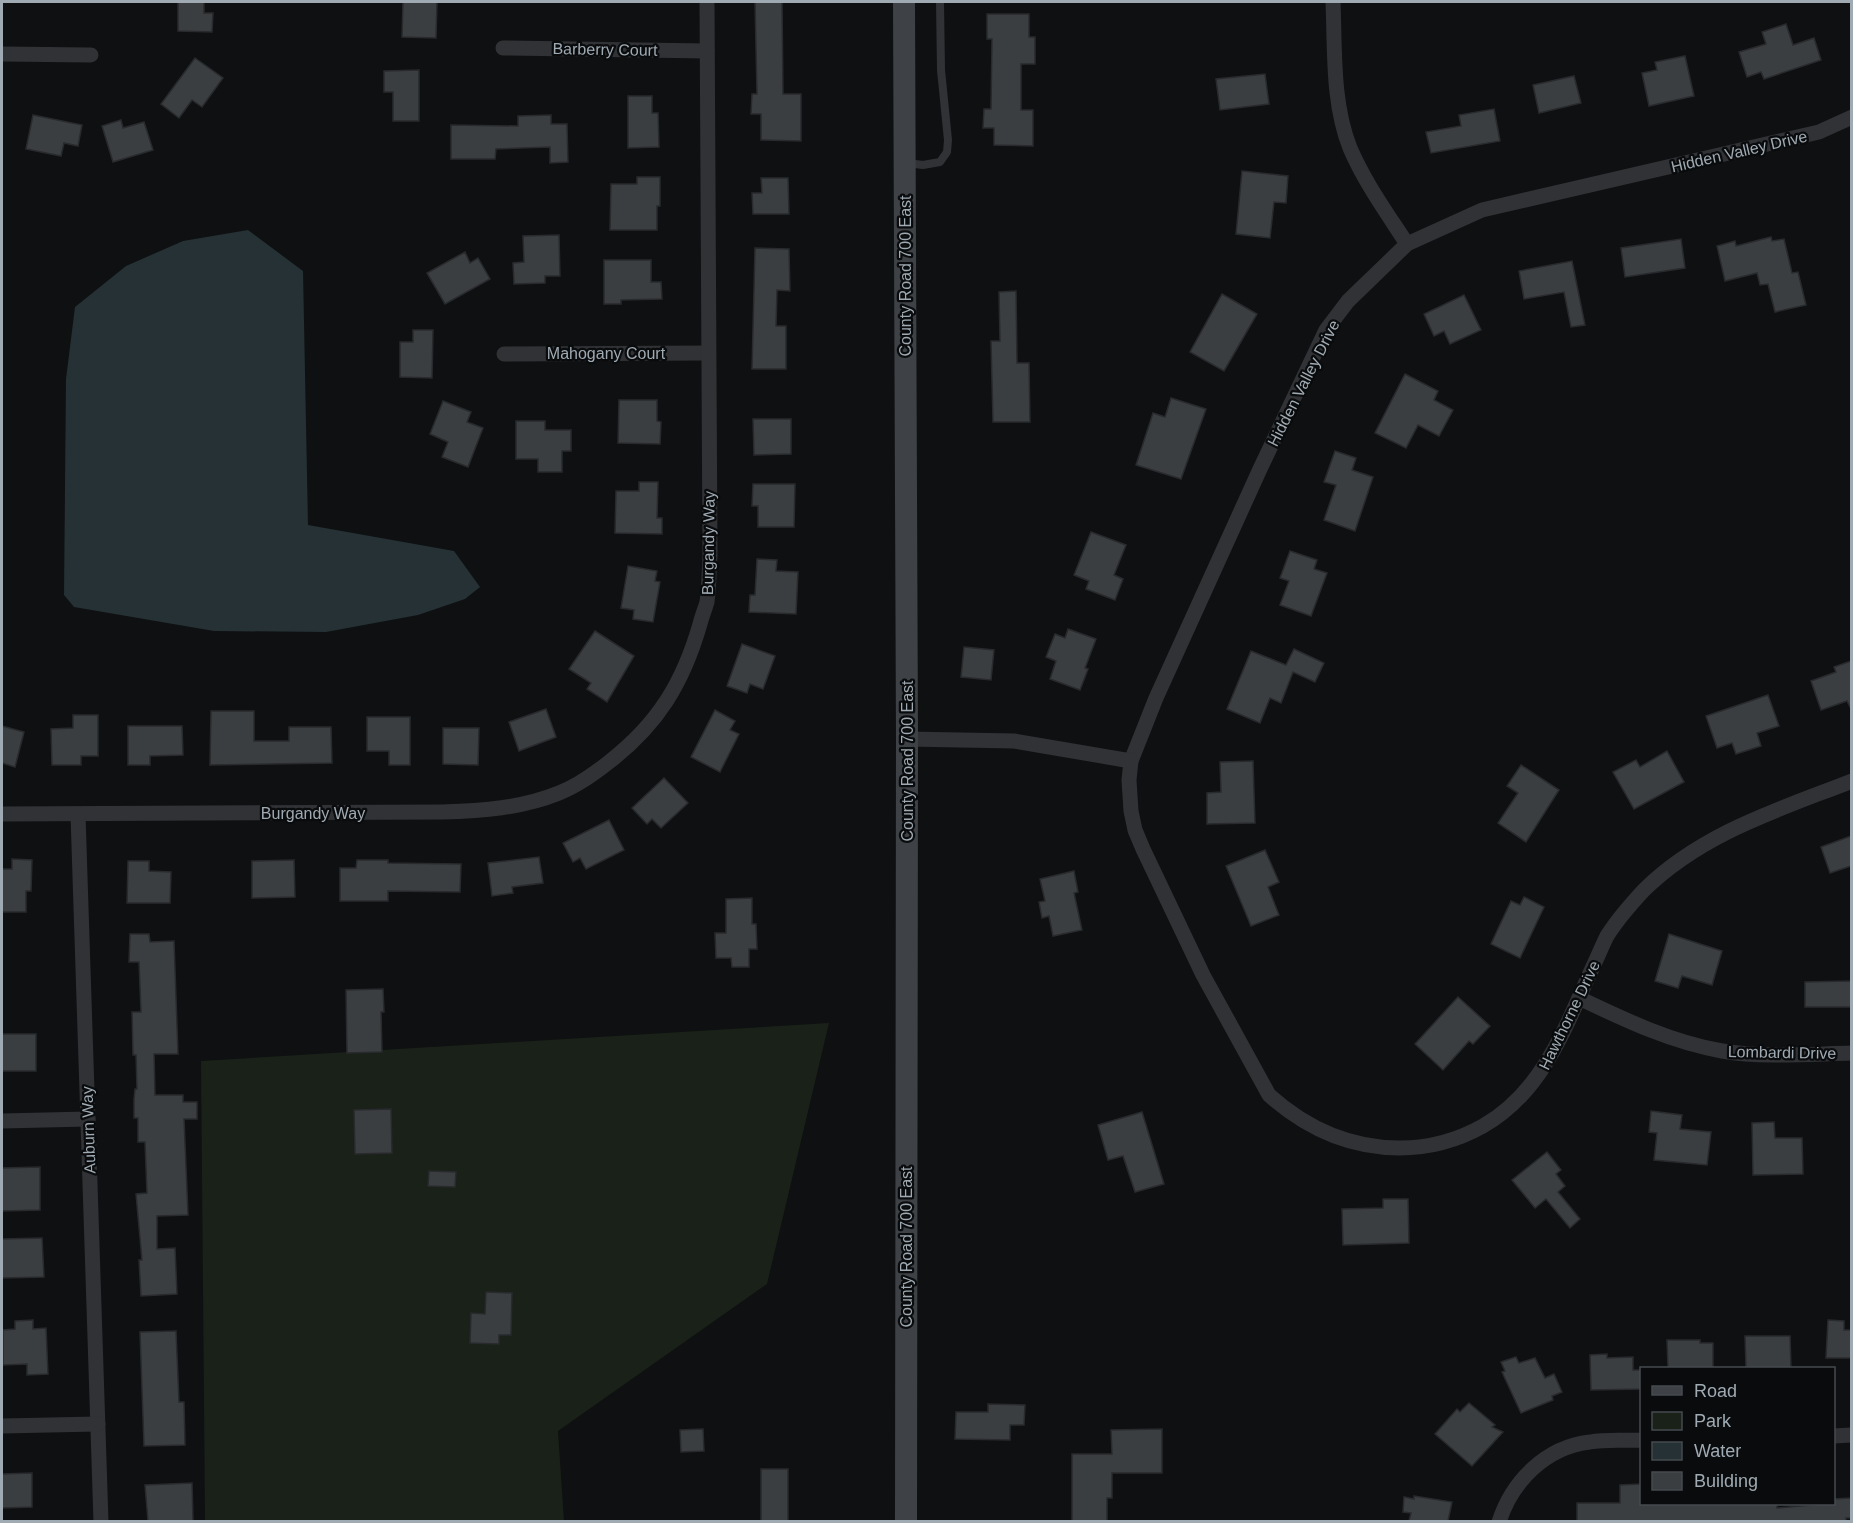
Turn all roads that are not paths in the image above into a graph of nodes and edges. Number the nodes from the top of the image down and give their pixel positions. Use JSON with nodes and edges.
{"nodes":[{"id":1,"x":707,"y":2,"type":"edge"},
{"id":2,"x":904,"y":2,"type":"edge"},
{"id":3,"x":940,"y":2,"type":"edge"},
{"id":4,"x":1333,"y":2,"type":"edge"},
{"id":5,"x":503,"y":48,"type":"dead end"},
{"id":6,"x":707,"y":51,"type":"junction"},
{"id":7,"x":2,"y":54,"type":"edge"},
{"id":8,"x":91,"y":55,"type":"dead end"},
{"id":9,"x":1851,"y":117,"type":"edge"},
{"id":10,"x":904,"y":163,"type":"junction"},
{"id":11,"x":1407,"y":244,"type":"junction"},
{"id":12,"x":708,"y":353,"type":"junction"},
{"id":13,"x":504,"y":354,"type":"dead end"},
{"id":14,"x":907,"y":739,"type":"junction"},
{"id":15,"x":1131,"y":761,"type":"junction"},
{"id":16,"x":1851,"y":781,"type":"edge"},
{"id":17,"x":2,"y":814,"type":"edge"},
{"id":18,"x":78,"y":815,"type":"junction"},
{"id":19,"x":1579,"y":998,"type":"junction"},
{"id":20,"x":1851,"y":1053,"type":"edge"},
{"id":21,"x":88,"y":1119,"type":"junction"},
{"id":22,"x":2,"y":1121,"type":"edge"},
{"id":23,"x":98,"y":1424,"type":"junction"},
{"id":24,"x":2,"y":1426,"type":"edge"},
{"id":25,"x":1851,"y":1435,"type":"edge"},
{"id":26,"x":1835,"y":1436,"type":"edge"},
{"id":27,"x":1640,"y":1440,"type":"edge"},
{"id":28,"x":101,"y":1521,"type":"edge"},
{"id":29,"x":906,"y":1521,"type":"edge"},
{"id":30,"x":1499,"y":1521,"type":"edge"}],
"edges":[{"from":1,"to":6,"type":"street","name":"Burgandy Way"},
{"from":2,"to":10,"type":"main road","name":"County Road 700 East"},
{"from":3,"to":10,"type":"lane"},
{"from":4,"to":11,"type":"street"},
{"from":5,"to":6,"type":"street","name":"Barberry Court"},
{"from":6,"to":12,"type":"street","name":"Burgandy Way"},
{"from":7,"to":8,"type":"street"},
{"from":9,"to":11,"type":"street","name":"Hidden Valley Drive"},
{"from":10,"to":14,"type":"main road","name":"County Road 700 East"},
{"from":11,"to":15,"type":"street","name":"Hidden Valley Drive"},
{"from":12,"to":13,"type":"street","name":"Mahogany Court"},
{"from":12,"to":18,"type":"street","name":"Burgandy Way"},
{"from":14,"to":15,"type":"street"},
{"from":14,"to":29,"type":"main road","name":"County Road 700 East"},
{"from":15,"to":19,"type":"street","name":"Hawthorne Drive"},
{"from":16,"to":19,"type":"street","name":"Hawthorne Drive"},
{"from":17,"to":18,"type":"street"},
{"from":18,"to":21,"type":"street","name":"Auburn Way"},
{"from":19,"to":20,"type":"street","name":"Lombardi Drive"},
{"from":21,"to":22,"type":"street"},
{"from":21,"to":23,"type":"street","name":"Auburn Way"},
{"from":23,"to":24,"type":"street"},
{"from":23,"to":28,"type":"street","name":"Auburn Way"},
{"from":25,"to":26,"type":"street"},
{"from":27,"to":30,"type":"street"}]}
